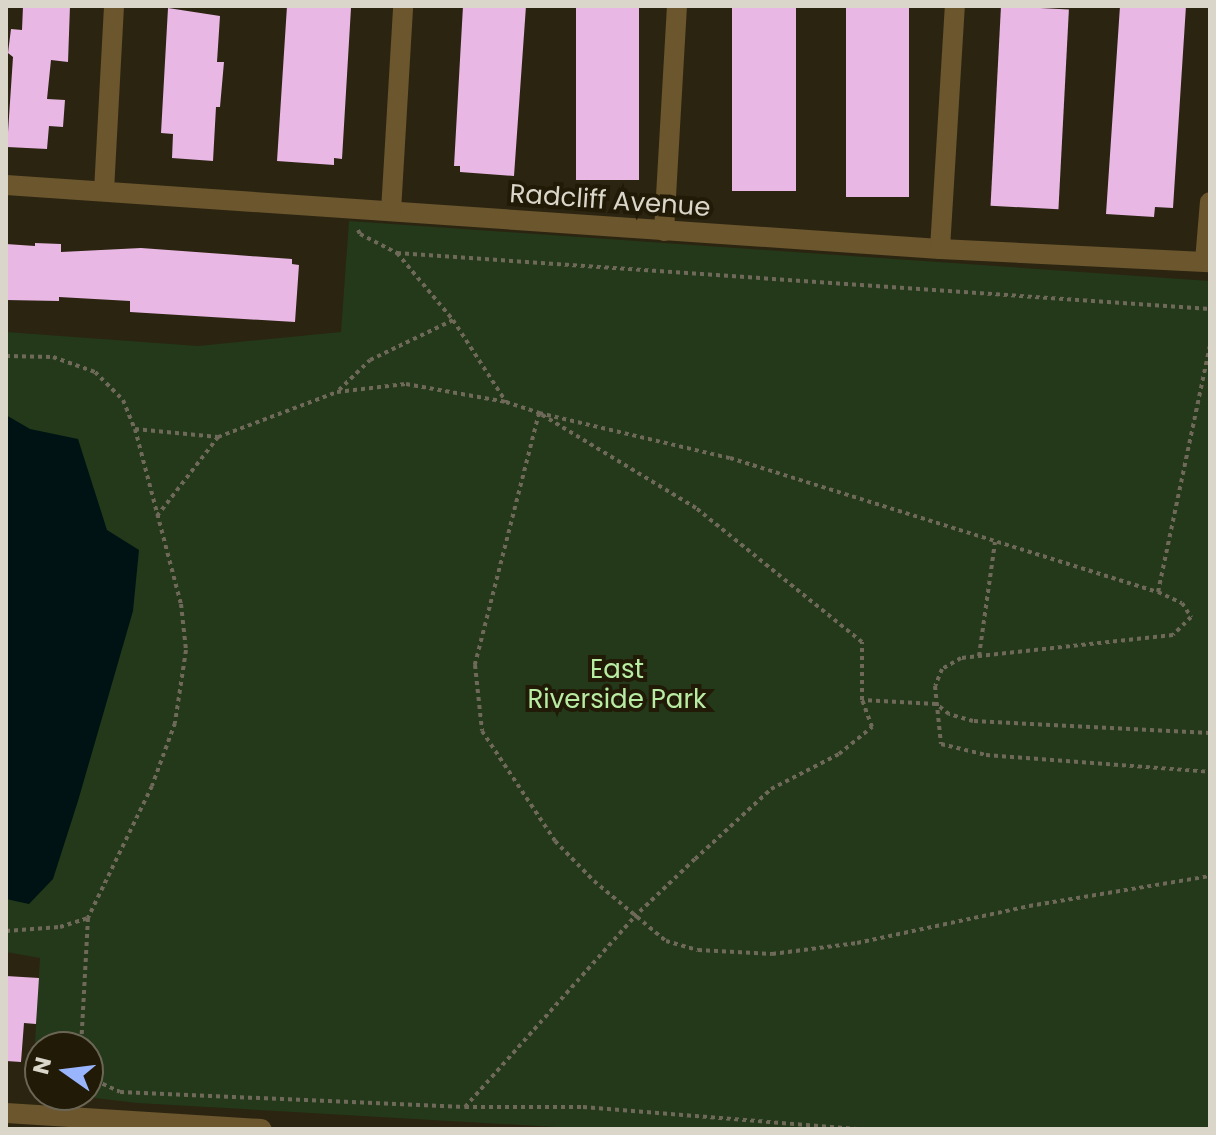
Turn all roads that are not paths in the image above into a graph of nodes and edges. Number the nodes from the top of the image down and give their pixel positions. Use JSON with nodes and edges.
{"nodes":[{"id":1,"x":114,"y":6,"type":"edge"},
{"id":2,"x":403,"y":6,"type":"edge"},
{"id":3,"x":677,"y":6,"type":"edge"},
{"id":4,"x":955,"y":6,"type":"edge"},
{"id":5,"x":6,"y":185,"type":"edge"},
{"id":6,"x":104,"y":191,"type":"junction"},
{"id":7,"x":1210,"y":202,"type":"edge"},
{"id":8,"x":391,"y":211,"type":"junction"},
{"id":9,"x":664,"y":231,"type":"junction"},
{"id":10,"x":940,"y":249,"type":"junction"},
{"id":11,"x":1208,"y":262,"type":"edge"},
{"id":12,"x":6,"y":1113,"type":"edge"},
{"id":13,"x":95,"y":1124,"type":"edge"},
{"id":14,"x":261,"y":1129,"type":"edge"}],
"edges":[{"from":1,"to":6,"type":"street"},
{"from":2,"to":8,"type":"street"},
{"from":3,"to":9,"type":"street"},
{"from":4,"to":10,"type":"street"},
{"from":5,"to":6,"type":"street","name":"Radcliff Avenue"},
{"from":6,"to":8,"type":"street","name":"Radcliff Avenue"},
{"from":7,"to":11,"type":"street"},
{"from":8,"to":9,"type":"street","name":"Radcliff Avenue"},
{"from":9,"to":10,"type":"street","name":"Radcliff Avenue"},
{"from":10,"to":11,"type":"street","name":"Radcliff Avenue"},
{"from":12,"to":13,"type":"street"},
{"from":13,"to":14,"type":"street"}]}
